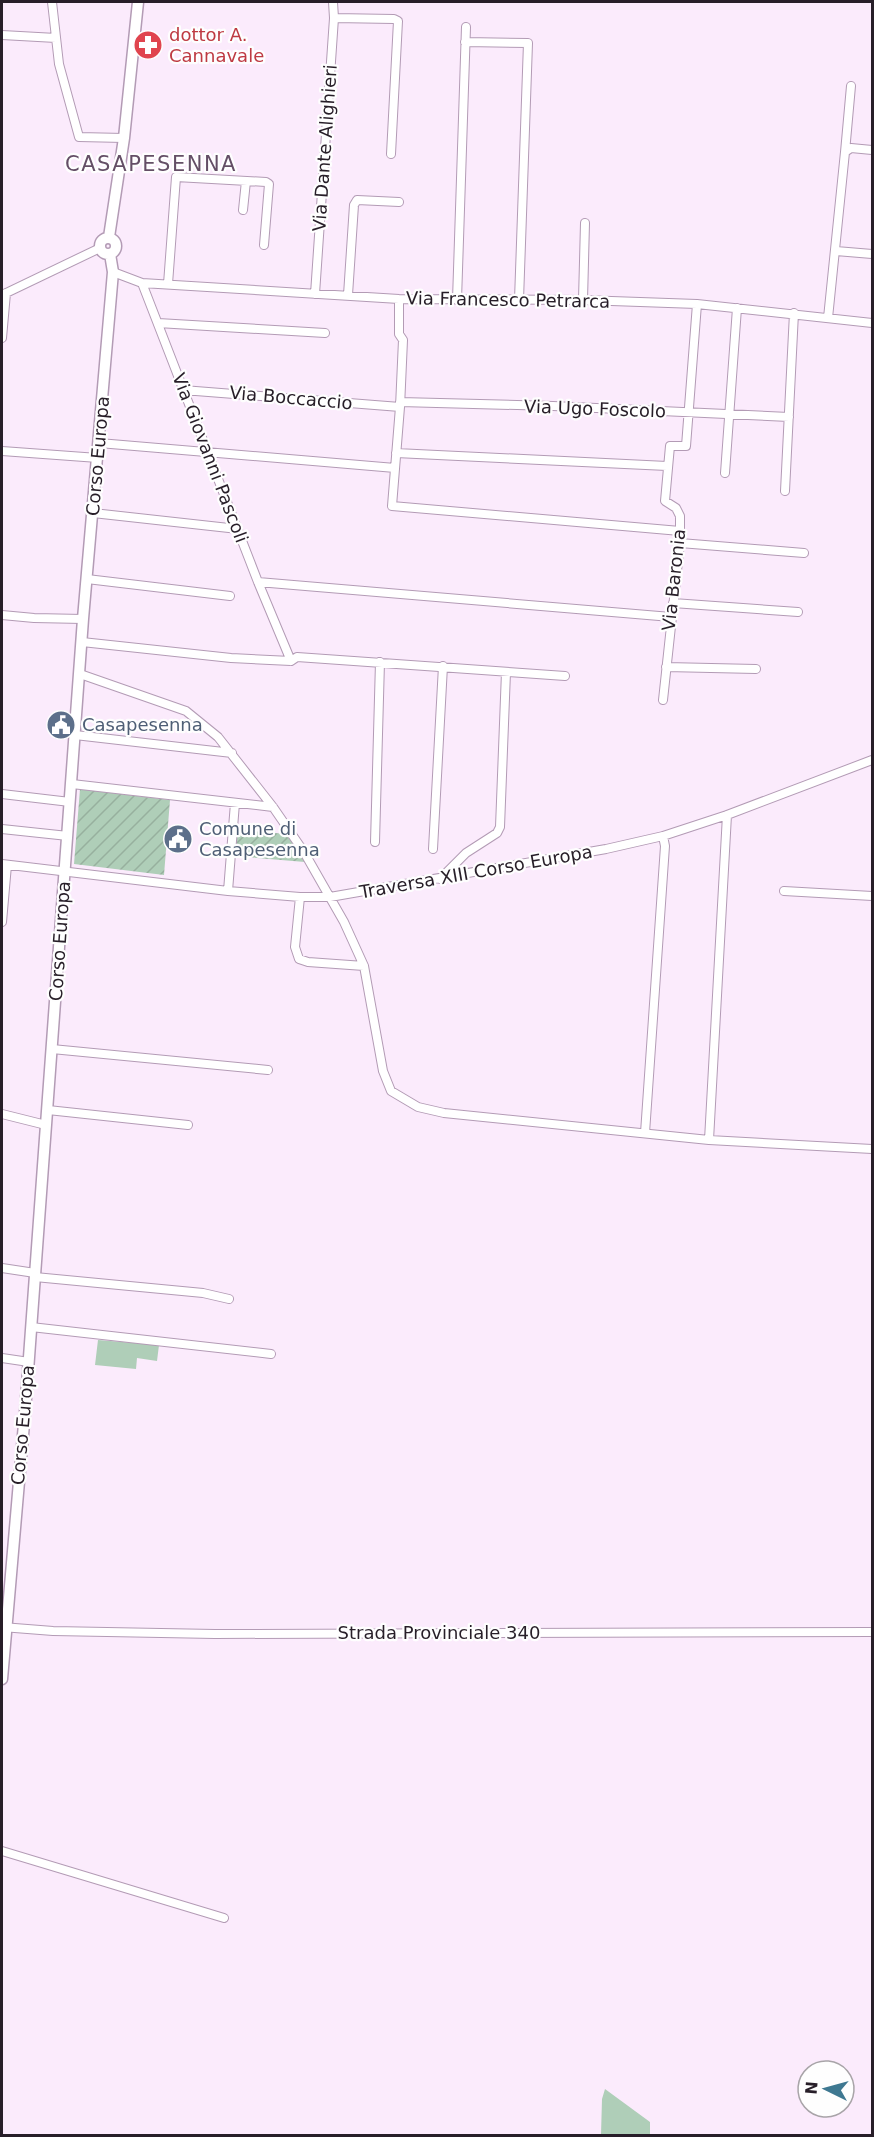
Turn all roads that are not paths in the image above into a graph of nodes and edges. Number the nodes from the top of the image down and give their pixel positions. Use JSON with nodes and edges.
{"nodes":[{"id":1,"x":52,"y":2,"type":"edge"},
{"id":2,"x":138,"y":2,"type":"edge"},
{"id":3,"x":333,"y":2,"type":"edge"},
{"id":4,"x":334,"y":18,"type":"junction"},
{"id":5,"x":466,"y":27,"type":"dead end"},
{"id":6,"x":2,"y":35,"type":"edge"},
{"id":7,"x":56,"y":38,"type":"junction"},
{"id":8,"x":465,"y":42,"type":"junction"},
{"id":9,"x":851,"y":86,"type":"dead end"},
{"id":10,"x":124,"y":138,"type":"junction"},
{"id":11,"x":873,"y":150,"type":"edge"},
{"id":12,"x":845,"y":152,"type":"junction"},
{"id":13,"x":391,"y":154,"type":"dead end"},
{"id":14,"x":246,"y":181,"type":"junction"},
{"id":15,"x":399,"y":201,"type":"dead end"},
{"id":16,"x":243,"y":210,"type":"dead end"},
{"id":17,"x":585,"y":224,"type":"dead end"},
{"id":18,"x":109,"y":237,"type":"junction"},
{"id":19,"x":264,"y":245,"type":"dead end"},
{"id":20,"x":100,"y":248,"type":"junction"},
{"id":21,"x":836,"y":250,"type":"junction"},
{"id":22,"x":110,"y":254,"type":"junction"},
{"id":23,"x":873,"y":254,"type":"edge"},
{"id":24,"x":113,"y":272,"type":"junction"},
{"id":25,"x":142,"y":283,"type":"junction"},
{"id":26,"x":168,"y":284,"type":"junction"},
{"id":27,"x":4,"y":294,"type":"edge"},
{"id":28,"x":315,"y":294,"type":"junction"},
{"id":29,"x":348,"y":295,"type":"junction"},
{"id":30,"x":399,"y":299,"type":"junction"},
{"id":31,"x":457,"y":300,"type":"junction"},
{"id":32,"x":519,"y":300,"type":"junction"},
{"id":33,"x":583,"y":300,"type":"junction"},
{"id":34,"x":697,"y":304,"type":"junction"},
{"id":35,"x":737,"y":308,"type":"junction"},
{"id":36,"x":794,"y":313,"type":"junction"},
{"id":37,"x":828,"y":318,"type":"junction"},
{"id":38,"x":158,"y":323,"type":"junction"},
{"id":39,"x":873,"y":323,"type":"edge"},
{"id":40,"x":325,"y":333,"type":"dead end"},
{"id":41,"x":2,"y":338,"type":"edge"},
{"id":42,"x":183,"y":390,"type":"junction"},
{"id":43,"x":400,"y":405,"type":"junction"},
{"id":44,"x":689,"y":412,"type":"junction"},
{"id":45,"x":729,"y":414,"type":"junction"},
{"id":46,"x":789,"y":417,"type":"junction"},
{"id":47,"x":99,"y":443,"type":"junction"},
{"id":48,"x":2,"y":451,"type":"edge"},
{"id":49,"x":208,"y":453,"type":"junction"},
{"id":50,"x":396,"y":453,"type":"junction"},
{"id":51,"x":98,"y":458,"type":"junction"},
{"id":52,"x":667,"y":466,"type":"junction"},
{"id":53,"x":395,"y":468,"type":"junction"},
{"id":54,"x":725,"y":473,"type":"dead end"},
{"id":55,"x":785,"y":491,"type":"dead end"},
{"id":56,"x":93,"y":513,"type":"junction"},
{"id":57,"x":238,"y":529,"type":"junction"},
{"id":58,"x":680,"y":531,"type":"junction"},
{"id":59,"x":680,"y":543,"type":"junction"},
{"id":60,"x":804,"y":553,"type":"dead end"},
{"id":61,"x":87,"y":579,"type":"junction"},
{"id":62,"x":258,"y":582,"type":"junction"},
{"id":63,"x":230,"y":596,"type":"dead end"},
{"id":64,"x":673,"y":603,"type":"junction"},
{"id":65,"x":798,"y":612,"type":"dead end"},
{"id":66,"x":2,"y":615,"type":"edge"},
{"id":67,"x":671,"y":617,"type":"junction"},
{"id":68,"x":83,"y":619,"type":"junction"},
{"id":69,"x":82,"y":642,"type":"junction"},
{"id":70,"x":291,"y":661,"type":"junction"},
{"id":71,"x":380,"y":662,"type":"junction"},
{"id":72,"x":443,"y":666,"type":"junction"},
{"id":73,"x":666,"y":667,"type":"junction"},
{"id":74,"x":756,"y":669,"type":"dead end"},
{"id":75,"x":506,"y":672,"type":"junction"},
{"id":76,"x":80,"y":674,"type":"junction"},
{"id":77,"x":565,"y":676,"type":"dead end"},
{"id":78,"x":663,"y":700,"type":"dead end"},
{"id":79,"x":75,"y":735,"type":"junction"},
{"id":80,"x":232,"y":753,"type":"junction"},
{"id":81,"x":873,"y":760,"type":"edge"},
{"id":82,"x":72,"y":784,"type":"junction"},
{"id":83,"x":2,"y":794,"type":"edge"},
{"id":84,"x":70,"y":802,"type":"junction"},
{"id":85,"x":235,"y":802,"type":"junction"},
{"id":86,"x":273,"y":807,"type":"junction"},
{"id":87,"x":727,"y":816,"type":"junction"},
{"id":88,"x":2,"y":829,"type":"edge"},
{"id":89,"x":68,"y":836,"type":"junction"},
{"id":90,"x":663,"y":836,"type":"junction"},
{"id":91,"x":375,"y":842,"type":"dead end"},
{"id":92,"x":433,"y":849,"type":"dead end"},
{"id":93,"x":4,"y":864,"type":"edge"},
{"id":94,"x":65,"y":872,"type":"junction"},
{"id":95,"x":440,"y":880,"type":"junction"},
{"id":96,"x":228,"y":891,"type":"junction"},
{"id":97,"x":784,"y":891,"type":"dead end"},
{"id":98,"x":873,"y":896,"type":"edge"},
{"id":99,"x":300,"y":897,"type":"junction"},
{"id":100,"x":330,"y":897,"type":"junction"},
{"id":101,"x":2,"y":922,"type":"edge"},
{"id":102,"x":364,"y":966,"type":"junction"},
{"id":103,"x":52,"y":1049,"type":"junction"},
{"id":104,"x":268,"y":1070,"type":"dead end"},
{"id":105,"x":48,"y":1110,"type":"junction"},
{"id":106,"x":2,"y":1114,"type":"edge"},
{"id":107,"x":46,"y":1125,"type":"junction"},
{"id":108,"x":188,"y":1125,"type":"dead end"},
{"id":109,"x":645,"y":1133,"type":"junction"},
{"id":110,"x":709,"y":1140,"type":"junction"},
{"id":111,"x":873,"y":1149,"type":"edge"},
{"id":112,"x":2,"y":1268,"type":"edge"},
{"id":113,"x":35,"y":1275,"type":"junction"},
{"id":114,"x":229,"y":1299,"type":"dead end"},
{"id":115,"x":31,"y":1327,"type":"junction"},
{"id":116,"x":271,"y":1353,"type":"dead end"},
{"id":117,"x":2,"y":1358,"type":"edge"},
{"id":118,"x":29,"y":1362,"type":"junction"},
{"id":119,"x":5,"y":1597,"type":"edge"},
{"id":120,"x":4,"y":1628,"type":"edge"},
{"id":121,"x":873,"y":1632,"type":"edge"},
{"id":122,"x":2,"y":1679,"type":"edge"},
{"id":123,"x":2,"y":1851,"type":"edge"},
{"id":124,"x":224,"y":1918,"type":"dead end"}],
"edges":[{"from":1,"to":7,"type":"street"},
{"from":2,"to":10,"type":"street"},
{"from":3,"to":4,"type":"street","name":"Via Dante Alighieri"},
{"from":4,"to":13,"type":"street"},
{"from":4,"to":28,"type":"street","name":"Via Dante Alighieri"},
{"from":5,"to":8,"type":"street"},
{"from":6,"to":7,"type":"street"},
{"from":7,"to":10,"type":"street"},
{"from":8,"to":31,"type":"street"},
{"from":8,"to":32,"type":"street"},
{"from":9,"to":12,"type":"street"},
{"from":10,"to":18,"type":"street"},
{"from":11,"to":12,"type":"street"},
{"from":12,"to":21,"type":"street"},
{"from":14,"to":16,"type":"street"},
{"from":14,"to":19,"type":"street"},
{"from":14,"to":26,"type":"street"},
{"from":15,"to":29,"type":"street"},
{"from":17,"to":33,"type":"street"},
{"from":18,"to":20,"type":"street"},
{"from":18,"to":22,"type":"street"},
{"from":20,"to":22,"type":"street"},
{"from":20,"to":27,"type":"street"},
{"from":21,"to":23,"type":"street"},
{"from":21,"to":37,"type":"street"},
{"from":22,"to":24,"type":"street","name":"Corso Europa"},
{"from":24,"to":25,"type":"street"},
{"from":24,"to":47,"type":"street","name":"Corso Europa"},
{"from":25,"to":26,"type":"street","name":"Via Francesco Petrarca"},
{"from":25,"to":38,"type":"street","name":"Via Giovanni Pascoli"},
{"from":26,"to":28,"type":"street","name":"Via Francesco Petrarca"},
{"from":27,"to":41,"type":"street"},
{"from":28,"to":29,"type":"street","name":"Via Francesco Petrarca"},
{"from":29,"to":30,"type":"street","name":"Via Francesco Petrarca"},
{"from":30,"to":31,"type":"street","name":"Via Francesco Petrarca"},
{"from":30,"to":43,"type":"street"},
{"from":31,"to":32,"type":"street","name":"Via Francesco Petrarca"},
{"from":32,"to":33,"type":"street","name":"Via Francesco Petrarca"},
{"from":33,"to":34,"type":"street","name":"Via Francesco Petrarca"},
{"from":34,"to":35,"type":"street","name":"Via Francesco Petrarca"},
{"from":34,"to":44,"type":"street","name":"Via Baronia"},
{"from":35,"to":36,"type":"street","name":"Via Francesco Petrarca"},
{"from":35,"to":45,"type":"street"},
{"from":36,"to":37,"type":"street","name":"Via Francesco Petrarca"},
{"from":36,"to":46,"type":"street"},
{"from":37,"to":39,"type":"street","name":"Via Francesco Petrarca"},
{"from":38,"to":40,"type":"street"},
{"from":38,"to":42,"type":"street","name":"Via Giovanni Pascoli"},
{"from":42,"to":43,"type":"street","name":"Via Boccaccio"},
{"from":42,"to":49,"type":"street","name":"Via Giovanni Pascoli"},
{"from":43,"to":44,"type":"street","name":"Via Ugo Foscolo"},
{"from":43,"to":50,"type":"street"},
{"from":44,"to":45,"type":"street","name":"Via Ugo Foscolo"},
{"from":44,"to":52,"type":"street","name":"Via Baronia"},
{"from":45,"to":46,"type":"street","name":"Via Ugo Foscolo"},
{"from":45,"to":54,"type":"street"},
{"from":46,"to":55,"type":"street"},
{"from":47,"to":49,"type":"street"},
{"from":47,"to":51,"type":"street","name":"Corso Europa"},
{"from":48,"to":51,"type":"street"},
{"from":49,"to":53,"type":"street"},
{"from":49,"to":57,"type":"street","name":"Via Giovanni Pascoli"},
{"from":50,"to":52,"type":"street"},
{"from":50,"to":53,"type":"street"},
{"from":51,"to":56,"type":"street","name":"Corso Europa"},
{"from":52,"to":58,"type":"street","name":"Via Baronia"},
{"from":53,"to":58,"type":"street"},
{"from":56,"to":57,"type":"street"},
{"from":56,"to":61,"type":"street","name":"Corso Europa"},
{"from":57,"to":62,"type":"street","name":"Via Giovanni Pascoli"},
{"from":58,"to":59,"type":"street","name":"Via Baronia"},
{"from":59,"to":60,"type":"street"},
{"from":59,"to":64,"type":"street","name":"Via Baronia"},
{"from":61,"to":63,"type":"street"},
{"from":61,"to":68,"type":"street","name":"Corso Europa"},
{"from":62,"to":67,"type":"street"},
{"from":62,"to":70,"type":"street","name":"Via Giovanni Pascoli"},
{"from":64,"to":65,"type":"street"},
{"from":64,"to":67,"type":"street","name":"Via Baronia"},
{"from":66,"to":68,"type":"street"},
{"from":67,"to":73,"type":"street","name":"Via Baronia"},
{"from":68,"to":69,"type":"street","name":"Corso Europa"},
{"from":69,"to":70,"type":"street"},
{"from":69,"to":76,"type":"street","name":"Corso Europa"},
{"from":70,"to":71,"type":"street"},
{"from":71,"to":72,"type":"street"},
{"from":71,"to":91,"type":"street"},
{"from":72,"to":75,"type":"street"},
{"from":72,"to":92,"type":"street"},
{"from":73,"to":74,"type":"street"},
{"from":73,"to":78,"type":"street","name":"Via Baronia"},
{"from":75,"to":77,"type":"street"},
{"from":75,"to":95,"type":"street"},
{"from":76,"to":79,"type":"street","name":"Corso Europa"},
{"from":76,"to":80,"type":"street"},
{"from":79,"to":80,"type":"street"},
{"from":79,"to":82,"type":"street","name":"Corso Europa"},
{"from":80,"to":86,"type":"street"},
{"from":81,"to":87,"type":"street","name":"Traversa XIII Corso Europa"},
{"from":82,"to":84,"type":"street","name":"Corso Europa"},
{"from":82,"to":85,"type":"street"},
{"from":83,"to":84,"type":"street"},
{"from":84,"to":89,"type":"street","name":"Corso Europa"},
{"from":85,"to":86,"type":"street"},
{"from":85,"to":96,"type":"street"},
{"from":86,"to":100,"type":"street"},
{"from":87,"to":90,"type":"street","name":"Traversa XIII Corso Europa"},
{"from":87,"to":110,"type":"street"},
{"from":88,"to":89,"type":"street"},
{"from":89,"to":94,"type":"street","name":"Corso Europa"},
{"from":90,"to":95,"type":"street","name":"Traversa XIII Corso Europa"},
{"from":90,"to":109,"type":"street"},
{"from":93,"to":94,"type":"street","name":"Traversa XIII Corso Europa"},
{"from":93,"to":101,"type":"street"},
{"from":94,"to":96,"type":"street","name":"Traversa XIII Corso Europa"},
{"from":94,"to":103,"type":"street","name":"Corso Europa"},
{"from":95,"to":100,"type":"street","name":"Traversa XIII Corso Europa"},
{"from":96,"to":99,"type":"street","name":"Traversa XIII Corso Europa"},
{"from":97,"to":98,"type":"street"},
{"from":99,"to":100,"type":"street","name":"Traversa XIII Corso Europa"},
{"from":99,"to":102,"type":"street"},
{"from":100,"to":102,"type":"street"},
{"from":102,"to":109,"type":"street"},
{"from":103,"to":104,"type":"street"},
{"from":103,"to":105,"type":"street","name":"Corso Europa"},
{"from":105,"to":107,"type":"street","name":"Corso Europa"},
{"from":105,"to":108,"type":"street"},
{"from":106,"to":107,"type":"street"},
{"from":107,"to":113,"type":"street","name":"Corso Europa"},
{"from":109,"to":110,"type":"street"},
{"from":110,"to":111,"type":"street"},
{"from":112,"to":113,"type":"street"},
{"from":113,"to":114,"type":"street"},
{"from":113,"to":115,"type":"street","name":"Corso Europa"},
{"from":115,"to":116,"type":"street"},
{"from":115,"to":118,"type":"street","name":"Corso Europa"},
{"from":117,"to":118,"type":"street"},
{"from":118,"to":119,"type":"street","name":"Corso Europa"},
{"from":119,"to":120,"type":"street","name":"Corso Europa"},
{"from":120,"to":121,"type":"street","name":"Strada Provinciale 340"},
{"from":120,"to":122,"type":"street","name":"Corso Europa"},
{"from":123,"to":124,"type":"street"}]}
